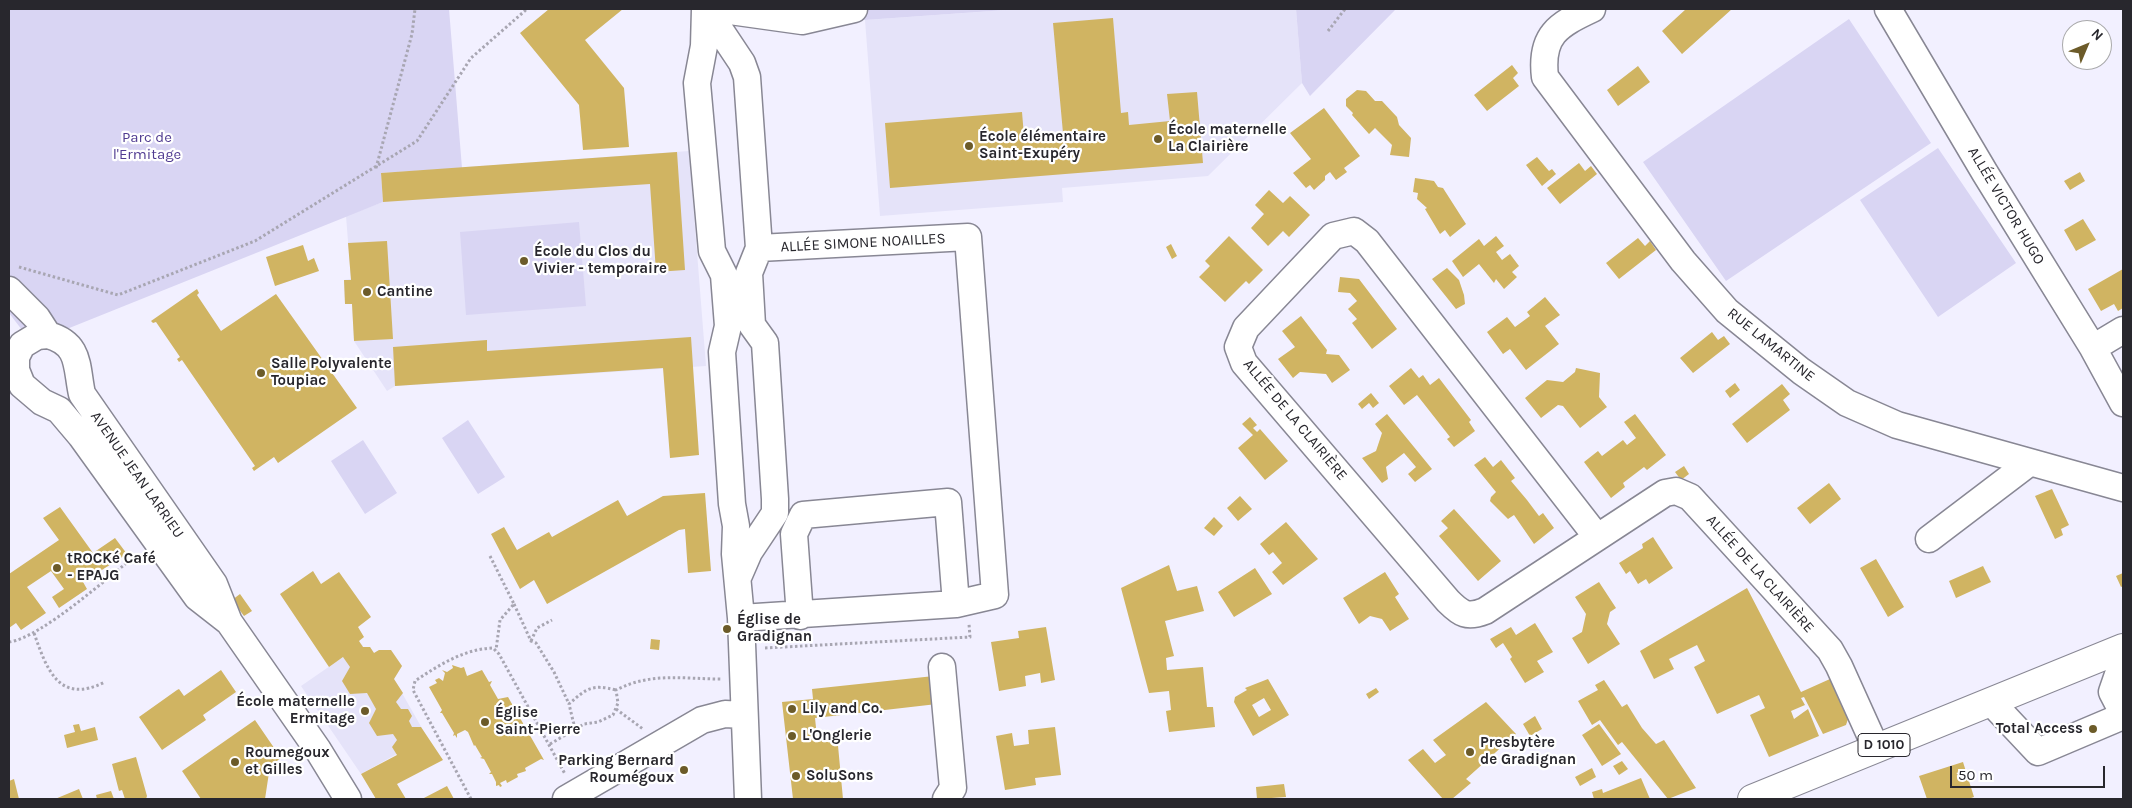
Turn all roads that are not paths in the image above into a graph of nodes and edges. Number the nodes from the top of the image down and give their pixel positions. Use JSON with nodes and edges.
{"nodes":[{"id":1,"x":705,"y":9,"type":"edge"},
{"id":2,"x":716,"y":9,"type":"edge"},
{"id":3,"x":854,"y":9,"type":"edge"},
{"id":4,"x":1592,"y":9,"type":"edge"},
{"id":5,"x":1888,"y":9,"type":"edge"},
{"id":6,"x":732,"y":48,"type":"junction"},
{"id":7,"x":702,"y":55,"type":"junction"},
{"id":8,"x":759,"y":248,"type":"junction"},
{"id":9,"x":12,"y":278,"type":"edge"},
{"id":10,"x":2123,"y":330,"type":"edge"},
{"id":11,"x":48,"y":335,"type":"junction"},
{"id":12,"x":2093,"y":348,"type":"junction"},
{"id":13,"x":13,"y":353,"type":"edge"},
{"id":14,"x":2123,"y":403,"type":"edge"},
{"id":15,"x":2030,"y":463,"type":"junction"},
{"id":16,"x":2123,"y":488,"type":"edge"},
{"id":17,"x":736,"y":526,"type":"junction"},
{"id":18,"x":763,"y":531,"type":"junction"},
{"id":19,"x":1597,"y":537,"type":"junction"},
{"id":20,"x":1929,"y":539,"type":"dead end"},
{"id":21,"x":739,"y":575,"type":"junction"},
{"id":22,"x":956,"y":604,"type":"junction"},
{"id":23,"x":800,"y":616,"type":"junction"},
{"id":24,"x":741,"y":618,"type":"junction"},
{"id":25,"x":229,"y":622,"type":"junction"},
{"id":26,"x":2123,"y":648,"type":"edge"},
{"id":27,"x":2123,"y":660,"type":"edge"},
{"id":28,"x":942,"y":667,"type":"dead end"},
{"id":29,"x":1991,"y":702,"type":"junction"},
{"id":30,"x":2123,"y":714,"type":"edge"},
{"id":31,"x":743,"y":715,"type":"junction"},
{"id":32,"x":1876,"y":748,"type":"junction"},
{"id":33,"x":571,"y":797,"type":"edge"},
{"id":34,"x":1757,"y":798,"type":"edge"},
{"id":35,"x":348,"y":799,"type":"edge"},
{"id":36,"x":748,"y":799,"type":"edge"},
{"id":37,"x":946,"y":799,"type":"edge"}],
"edges":[{"from":1,"to":6,"type":"street"},
{"from":1,"to":7,"type":"street"},
{"from":2,"to":3,"type":"street"},
{"from":4,"to":15,"type":"street","name":"RUE LAMARTINE"},
{"from":5,"to":12,"type":"street","name":"ALLÉE VICTOR HUGO"},
{"from":6,"to":7,"type":"street"},
{"from":6,"to":8,"type":"street"},
{"from":7,"to":17,"type":"street"},
{"from":8,"to":18,"type":"street"},
{"from":8,"to":22,"type":"street","name":"ALLÉE SIMONE NOAILLES"},
{"from":9,"to":11,"type":"street","name":"AVENUE JEAN LARRIEU"},
{"from":10,"to":12,"type":"street"},
{"from":11,"to":13,"type":"street","name":"AVENUE JEAN LARRIEU"},
{"from":11,"to":25,"type":"street","name":"AVENUE JEAN LARRIEU"},
{"from":12,"to":14,"type":"street","name":"ALLÉE VICTOR HUGO"},
{"from":13,"to":25,"type":"street","name":"AVENUE JEAN LARRIEU"},
{"from":15,"to":16,"type":"street","name":"RUE LAMARTINE"},
{"from":15,"to":20,"type":"street"},
{"from":17,"to":18,"type":"street"},
{"from":17,"to":21,"type":"street"},
{"from":18,"to":21,"type":"street"},
{"from":19,"to":19,"type":"street","name":"ALLÉE DE LA CLAIRIÈRE"},
{"from":19,"to":32,"type":"street","name":"ALLÉE DE LA CLAIRIÈRE"},
{"from":21,"to":24,"type":"street"},
{"from":22,"to":23,"type":"street"},
{"from":22,"to":23,"type":"street"},
{"from":23,"to":24,"type":"street"},
{"from":24,"to":31,"type":"street"},
{"from":25,"to":35,"type":"street","name":"AVENUE JEAN LARRIEU"},
{"from":26,"to":29,"type":"main road","number":"D 1010"},
{"from":27,"to":30,"type":"street"},
{"from":28,"to":37,"type":"street"},
{"from":29,"to":30,"type":"street"},
{"from":29,"to":32,"type":"main road","number":"D 1010"},
{"from":31,"to":33,"type":"street"},
{"from":31,"to":36,"type":"street"},
{"from":32,"to":34,"type":"main road","number":"D 1010"}]}
